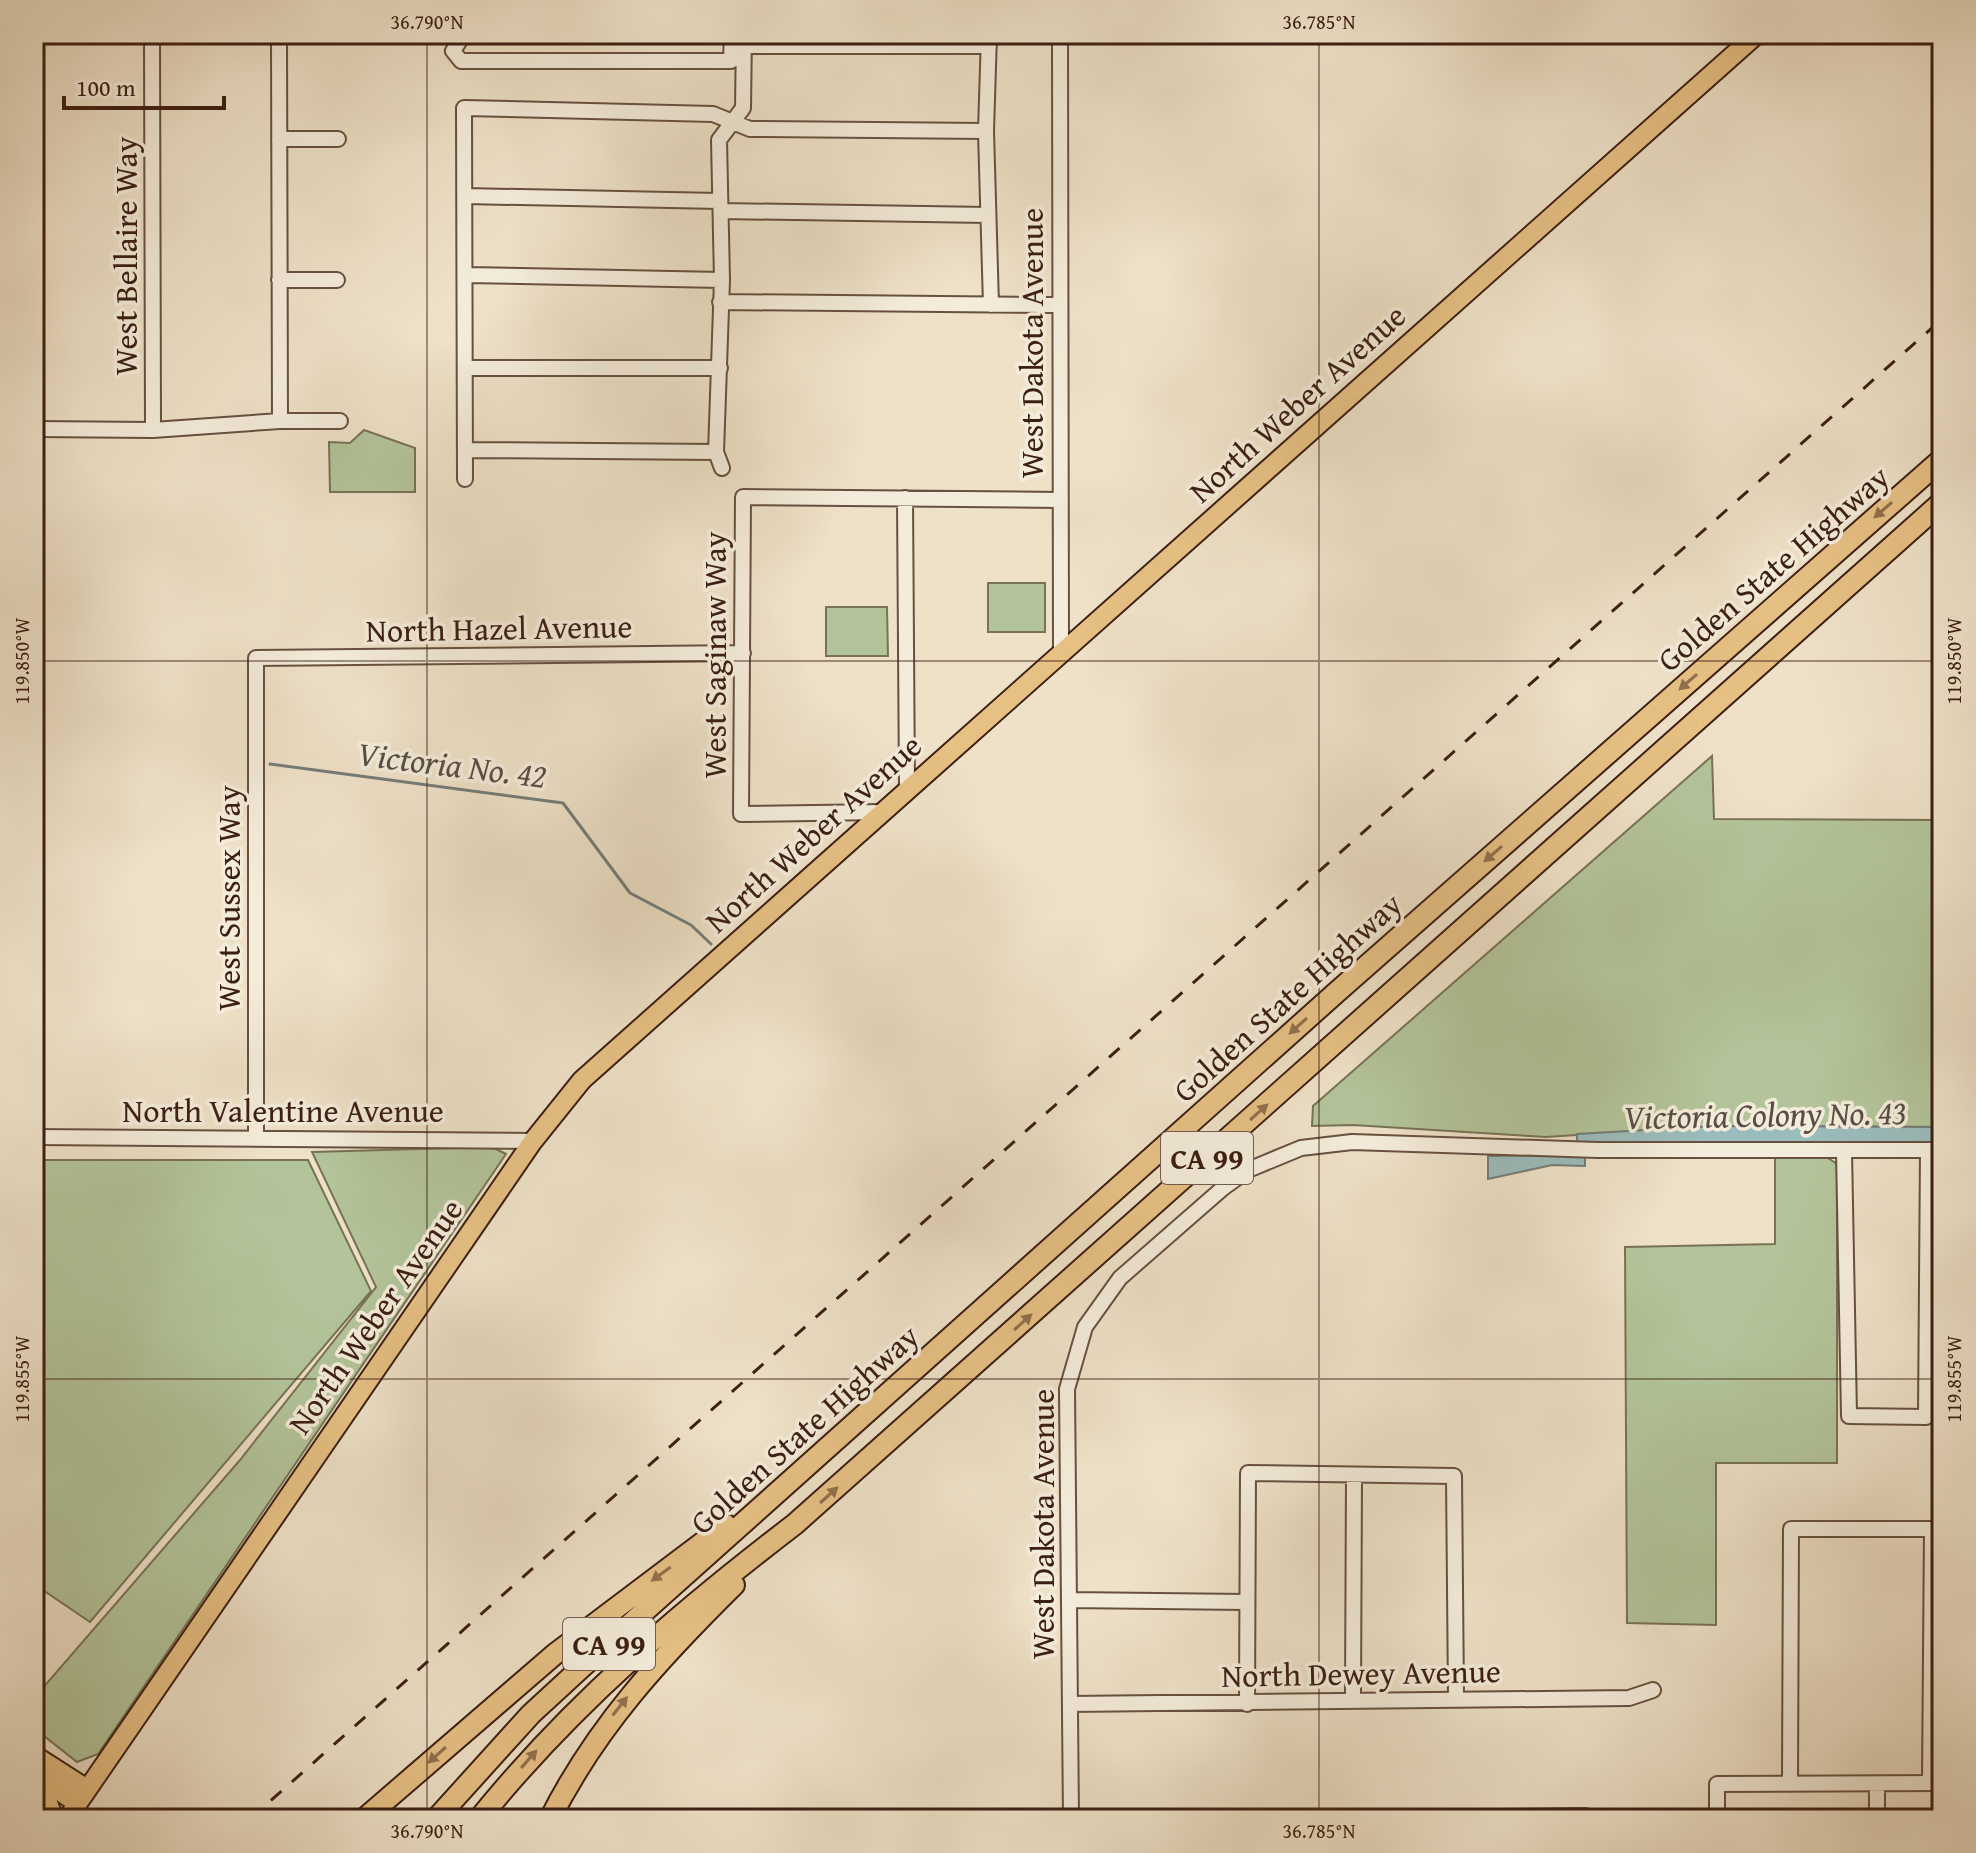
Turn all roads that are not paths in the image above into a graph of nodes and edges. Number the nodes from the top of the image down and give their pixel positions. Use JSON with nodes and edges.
{"nodes":[{"id":1,"x":152,"y":34,"type":"edge"},
{"id":2,"x":279,"y":34,"type":"edge"},
{"id":3,"x":464,"y":34,"type":"edge"},
{"id":4,"x":732,"y":34,"type":"edge"},
{"id":5,"x":1060,"y":34,"type":"edge"},
{"id":6,"x":1757,"y":34,"type":"edge"},
{"id":7,"x":744,"y":40,"type":"edge"},
{"id":8,"x":989,"y":40,"type":"edge"},
{"id":9,"x":732,"y":121,"type":"junction"},
{"id":10,"x":986,"y":131,"type":"junction"},
{"id":11,"x":279,"y":139,"type":"junction"},
{"id":12,"x":338,"y":139,"type":"dead end"},
{"id":13,"x":465,"y":196,"type":"junction"},
{"id":14,"x":721,"y":206,"type":"junction"},
{"id":15,"x":988,"y":215,"type":"junction"},
{"id":16,"x":466,"y":275,"type":"junction"},
{"id":17,"x":279,"y":280,"type":"junction"},
{"id":18,"x":337,"y":280,"type":"dead end"},
{"id":19,"x":722,"y":280,"type":"junction"},
{"id":20,"x":720,"y":302,"type":"junction"},
{"id":21,"x":991,"y":305,"type":"junction"},
{"id":22,"x":1058,"y":305,"type":"junction"},
{"id":23,"x":465,"y":368,"type":"junction"},
{"id":24,"x":720,"y":368,"type":"junction"},
{"id":25,"x":280,"y":421,"type":"junction"},
{"id":26,"x":340,"y":421,"type":"dead end"},
{"id":27,"x":34,"y":429,"type":"edge"},
{"id":28,"x":153,"y":430,"type":"junction"},
{"id":29,"x":465,"y":450,"type":"junction"},
{"id":30,"x":716,"y":452,"type":"junction"},
{"id":31,"x":1942,"y":459,"type":"edge"},
{"id":32,"x":722,"y":468,"type":"dead end"},
{"id":33,"x":465,"y":479,"type":"dead end"},
{"id":34,"x":905,"y":498,"type":"junction"},
{"id":35,"x":1060,"y":500,"type":"junction"},
{"id":36,"x":1942,"y":502,"type":"edge"},
{"id":37,"x":1061,"y":652,"type":"junction"},
{"id":38,"x":743,"y":653,"type":"junction"},
{"id":39,"x":256,"y":658,"type":"joint"},
{"id":40,"x":907,"y":790,"type":"junction"},
{"id":41,"x":883,"y":812,"type":"junction"},
{"id":42,"x":34,"y":1137,"type":"edge"},
{"id":43,"x":256,"y":1138,"type":"junction"},
{"id":44,"x":533,"y":1141,"type":"junction"},
{"id":45,"x":1935,"y":1150,"type":"edge"},
{"id":46,"x":1844,"y":1151,"type":"junction"},
{"id":47,"x":1354,"y":1475,"type":"junction"},
{"id":48,"x":793,"y":1481,"type":"junction"},
{"id":49,"x":795,"y":1524,"type":"junction"},
{"id":50,"x":1069,"y":1600,"type":"junction"},
{"id":51,"x":1246,"y":1602,"type":"junction"},
{"id":52,"x":1653,"y":1690,"type":"dead end"},
{"id":53,"x":1456,"y":1698,"type":"junction"},
{"id":54,"x":1353,"y":1699,"type":"junction"},
{"id":55,"x":1070,"y":1704,"type":"junction"},
{"id":56,"x":1247,"y":1704,"type":"junction"},
{"id":57,"x":34,"y":1755,"type":"edge"},
{"id":58,"x":35,"y":1775,"type":"edge"},
{"id":59,"x":1936,"y":1783,"type":"edge"},
{"id":60,"x":1790,"y":1784,"type":"junction"},
{"id":61,"x":1877,"y":1784,"type":"junction"},
{"id":62,"x":77,"y":1804,"type":"edge"},
{"id":63,"x":1466,"y":1818,"type":"edge"},
{"id":64,"x":1586,"y":1818,"type":"edge"},
{"id":65,"x":54,"y":1819,"type":"edge"},
{"id":66,"x":364,"y":1819,"type":"edge"},
{"id":67,"x":436,"y":1819,"type":"edge"},
{"id":68,"x":479,"y":1819,"type":"edge"},
{"id":69,"x":550,"y":1819,"type":"edge"},
{"id":70,"x":1071,"y":1819,"type":"edge"},
{"id":71,"x":1313,"y":1819,"type":"edge"},
{"id":72,"x":1340,"y":1819,"type":"edge"},
{"id":73,"x":1717,"y":1819,"type":"edge"},
{"id":74,"x":1877,"y":1819,"type":"edge"}],
"edges":[{"from":1,"to":28,"type":"street","name":"West Bellaire Way"},
{"from":2,"to":11,"type":"street"},
{"from":3,"to":4,"type":"street"},
{"from":5,"to":22,"type":"street","name":"West Dakota Avenue"},
{"from":6,"to":37,"type":"main road","name":"North Weber Avenue"},
{"from":7,"to":8,"type":"street"},
{"from":7,"to":9,"type":"street"},
{"from":8,"to":10,"type":"street"},
{"from":9,"to":10,"type":"street"},
{"from":9,"to":13,"type":"street"},
{"from":9,"to":14,"type":"street"},
{"from":10,"to":15,"type":"street"},
{"from":11,"to":12,"type":"street"},
{"from":11,"to":17,"type":"street"},
{"from":13,"to":14,"type":"street"},
{"from":13,"to":16,"type":"street"},
{"from":14,"to":15,"type":"street"},
{"from":14,"to":19,"type":"street"},
{"from":15,"to":21,"type":"street"},
{"from":16,"to":19,"type":"street"},
{"from":16,"to":23,"type":"street"},
{"from":17,"to":18,"type":"street"},
{"from":17,"to":25,"type":"street"},
{"from":19,"to":20,"type":"street"},
{"from":20,"to":21,"type":"street"},
{"from":20,"to":24,"type":"street"},
{"from":21,"to":22,"type":"street"},
{"from":22,"to":35,"type":"street","name":"West Dakota Avenue"},
{"from":23,"to":24,"type":"street"},
{"from":23,"to":29,"type":"street"},
{"from":24,"to":30,"type":"street"},
{"from":25,"to":26,"type":"street"},
{"from":25,"to":28,"type":"street"},
{"from":27,"to":28,"type":"street"},
{"from":29,"to":30,"type":"street"},
{"from":29,"to":33,"type":"street"},
{"from":30,"to":32,"type":"street"},
{"from":31,"to":48,"type":"highway","name":"Golden State Highway","number":"CA 99","one_way":true},
{"from":34,"to":35,"type":"street"},
{"from":34,"to":38,"type":"street","name":"West Saginaw Way"},
{"from":34,"to":40,"type":"street"},
{"from":35,"to":37,"type":"street","name":"West Dakota Avenue"},
{"from":49,"to":36,"type":"highway","name":"Golden State Highway","number":"CA 99","one_way":true},
{"from":37,"to":40,"type":"main road","name":"North Weber Avenue"},
{"from":38,"to":39,"type":"street","name":"North Hazel Avenue"},
{"from":38,"to":41,"type":"street","name":"West Saginaw Way"},
{"from":39,"to":43,"type":"street","name":"West Sussex Way"},
{"from":40,"to":41,"type":"main road","name":"North Weber Avenue"},
{"from":41,"to":44,"type":"main road","name":"North Weber Avenue"},
{"from":42,"to":43,"type":"street","name":"North Valentine Avenue"},
{"from":43,"to":44,"type":"street","name":"North Valentine Avenue"},
{"from":44,"to":62,"type":"main road","name":"North Weber Avenue"},
{"from":45,"to":46,"type":"street"},
{"from":45,"to":46,"type":"street"},
{"from":46,"to":50,"type":"street","name":"West Dakota Avenue"},
{"from":47,"to":51,"type":"street"},
{"from":47,"to":53,"type":"street"},
{"from":47,"to":54,"type":"street"},
{"from":48,"to":66,"type":"highway","one_way":true},
{"from":48,"to":67,"type":"highway","name":"Golden State Highway","number":"CA 99"},
{"from":68,"to":49,"type":"highway","name":"Golden State Highway","number":"CA 99","one_way":true},
{"from":69,"to":49,"type":"highway","one_way":true},
{"from":50,"to":51,"type":"street"},
{"from":50,"to":55,"type":"street","name":"West Dakota Avenue"},
{"from":51,"to":56,"type":"street"},
{"from":52,"to":53,"type":"street","name":"North Dewey Avenue"},
{"from":53,"to":54,"type":"street","name":"North Dewey Avenue"},
{"from":54,"to":56,"type":"street","name":"North Dewey Avenue"},
{"from":55,"to":56,"type":"street","name":"North Dewey Avenue"},
{"from":55,"to":70,"type":"street","name":"West Dakota Avenue"},
{"from":57,"to":62,"type":"main road"},
{"from":58,"to":62,"type":"main road"},
{"from":58,"to":65,"type":"main road"},
{"from":59,"to":60,"type":"street"},
{"from":59,"to":61,"type":"street"},
{"from":60,"to":61,"type":"street"},
{"from":60,"to":73,"type":"street"},
{"from":61,"to":74,"type":"street"},
{"from":63,"to":64,"type":"street"},
{"from":63,"to":72,"type":"street"},
{"from":71,"to":72,"type":"street"}]}
